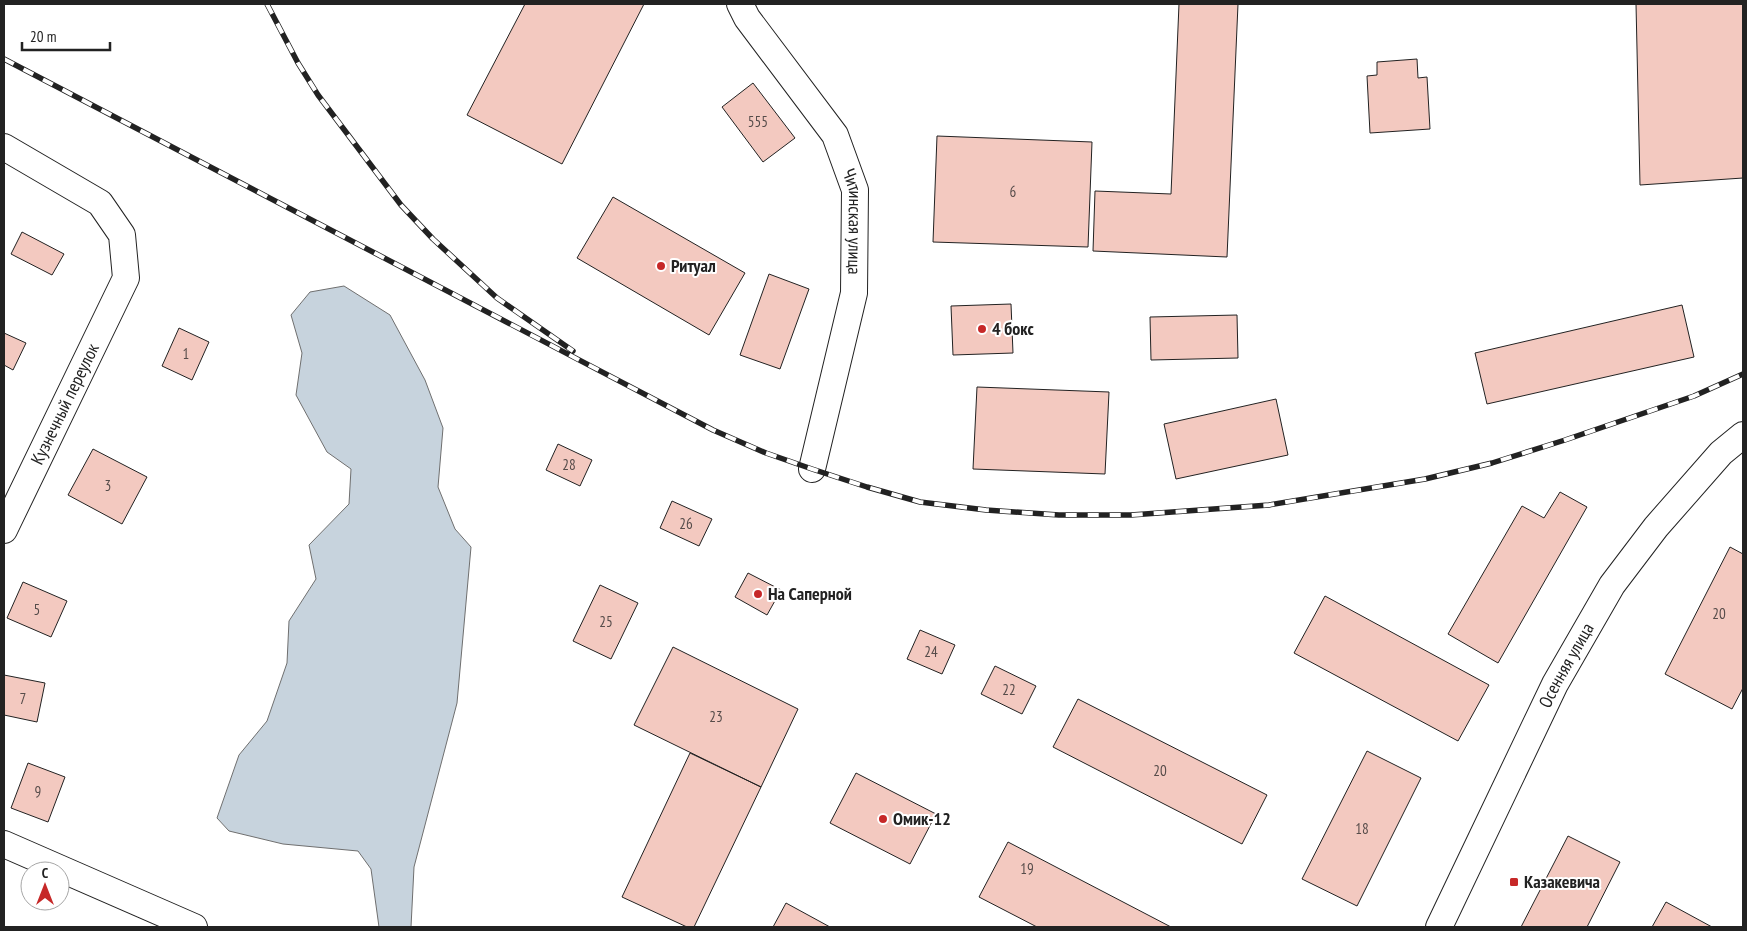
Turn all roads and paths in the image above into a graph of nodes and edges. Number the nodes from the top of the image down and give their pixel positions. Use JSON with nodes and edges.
{"nodes":[{"id":1,"x":740,"y":4,"type":"edge"},
{"id":2,"x":4,"y":147,"type":"edge"},
{"id":3,"x":1743,"y":435,"type":"edge"},
{"id":4,"x":812,"y":469,"type":"dead end"},
{"id":5,"x":4,"y":530,"type":"edge"},
{"id":6,"x":4,"y":844,"type":"edge"},
{"id":7,"x":194,"y":927,"type":"edge"},
{"id":8,"x":1439,"y":927,"type":"edge"}],
"edges":[{"from":1,"to":4,"type":"street","name":"Читинская улица"},
{"from":2,"to":5,"type":"street","name":"Кузнечный переулок"},
{"from":3,"to":8,"type":"street","name":"Осенняя улица"},
{"from":6,"to":7,"type":"street"}]}
